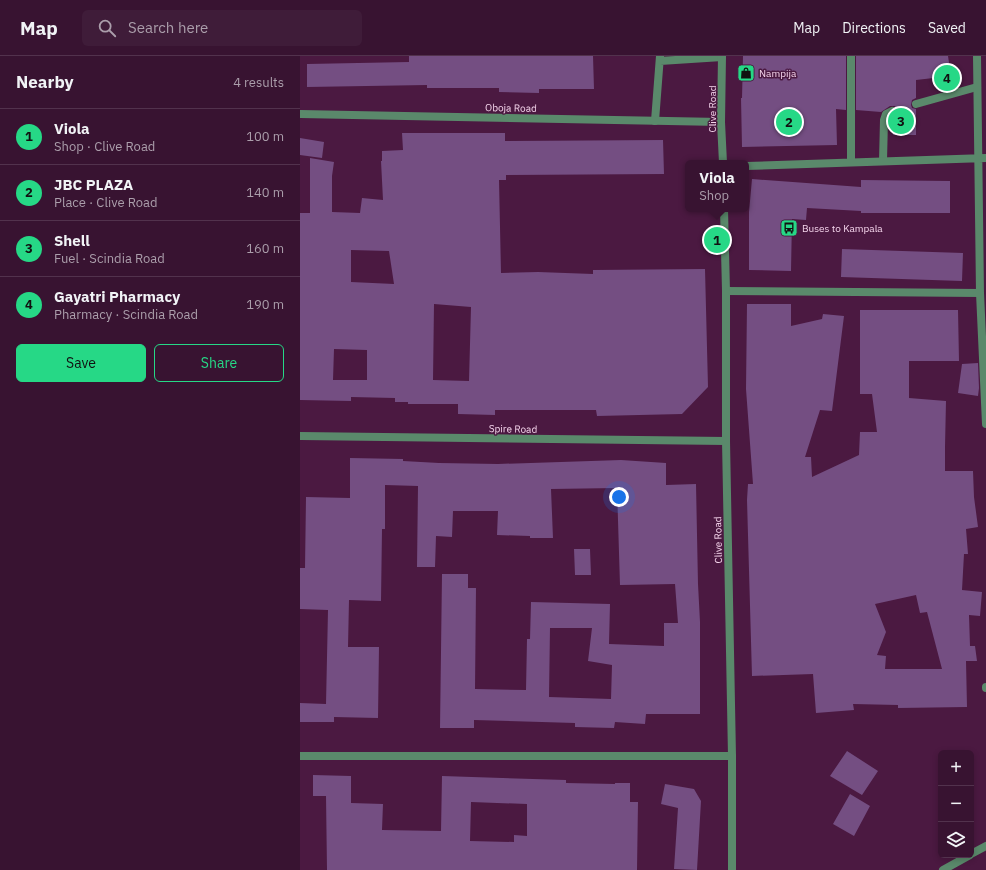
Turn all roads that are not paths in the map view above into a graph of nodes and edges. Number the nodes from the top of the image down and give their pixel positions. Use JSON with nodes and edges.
{"nodes":[{"id":1,"x":851,"y":56,"type":"edge"},
{"id":2,"x":977,"y":56,"type":"edge"},
{"id":3,"x":722,"y":57,"type":"edge"},
{"id":4,"x":660,"y":58,"type":"edge"},
{"id":5,"x":977,"y":87,"type":"junction"},
{"id":6,"x":916,"y":104,"type":"dead end"},
{"id":7,"x":892,"y":111,"type":"dead end"},
{"id":8,"x":300,"y":114,"type":"edge"},
{"id":9,"x":655,"y":121,"type":"junction"},
{"id":10,"x":721,"y":122,"type":"junction"},
{"id":11,"x":982,"y":158,"type":"edge"},
{"id":12,"x":723,"y":160,"type":"edge"},
{"id":13,"x":883,"y":161,"type":"junction"},
{"id":14,"x":851,"y":162,"type":"junction"},
{"id":15,"x":749,"y":166,"type":"edge"},
{"id":16,"x":724,"y":212,"type":"edge"},
{"id":17,"x":726,"y":291,"type":"junction"},
{"id":18,"x":980,"y":293,"type":"junction"},
{"id":19,"x":986,"y":424,"type":"edge"},
{"id":20,"x":300,"y":436,"type":"edge"},
{"id":21,"x":726,"y":441,"type":"junction"},
{"id":22,"x":300,"y":756,"type":"edge"},
{"id":23,"x":732,"y":756,"type":"junction"},
{"id":24,"x":986,"y":846,"type":"edge"},
{"id":25,"x":974,"y":853,"type":"edge"},
{"id":26,"x":965,"y":858,"type":"edge"},
{"id":27,"x":732,"y":870,"type":"edge"},
{"id":28,"x":944,"y":870,"type":"edge"}],
"edges":[{"from":1,"to":14,"type":"street"},
{"from":2,"to":5,"type":"street"},
{"from":3,"to":4,"type":"street"},
{"from":3,"to":10,"type":"street","name":"Clive Road"},
{"from":4,"to":9,"type":"street"},
{"from":5,"to":6,"type":"street"},
{"from":5,"to":11,"type":"street"},
{"from":7,"to":13,"type":"street"},
{"from":8,"to":9,"type":"street","name":"Oboja Road"},
{"from":9,"to":10,"type":"street","name":"Oboja Road"},
{"from":10,"to":12,"type":"street","name":"Clive Road"},
{"from":11,"to":13,"type":"street"},
{"from":11,"to":18,"type":"street"},
{"from":13,"to":14,"type":"street"},
{"from":14,"to":15,"type":"street"},
{"from":16,"to":17,"type":"street","name":"Clive Road"},
{"from":17,"to":18,"type":"street"},
{"from":17,"to":21,"type":"street","name":"Clive Road"},
{"from":18,"to":19,"type":"street"},
{"from":20,"to":21,"type":"street","name":"Spire Road"},
{"from":21,"to":23,"type":"street","name":"Clive Road"},
{"from":22,"to":23,"type":"street"},
{"from":23,"to":27,"type":"street","name":"Clive Road"},
{"from":24,"to":25,"type":"street"},
{"from":26,"to":28,"type":"street"}]}
